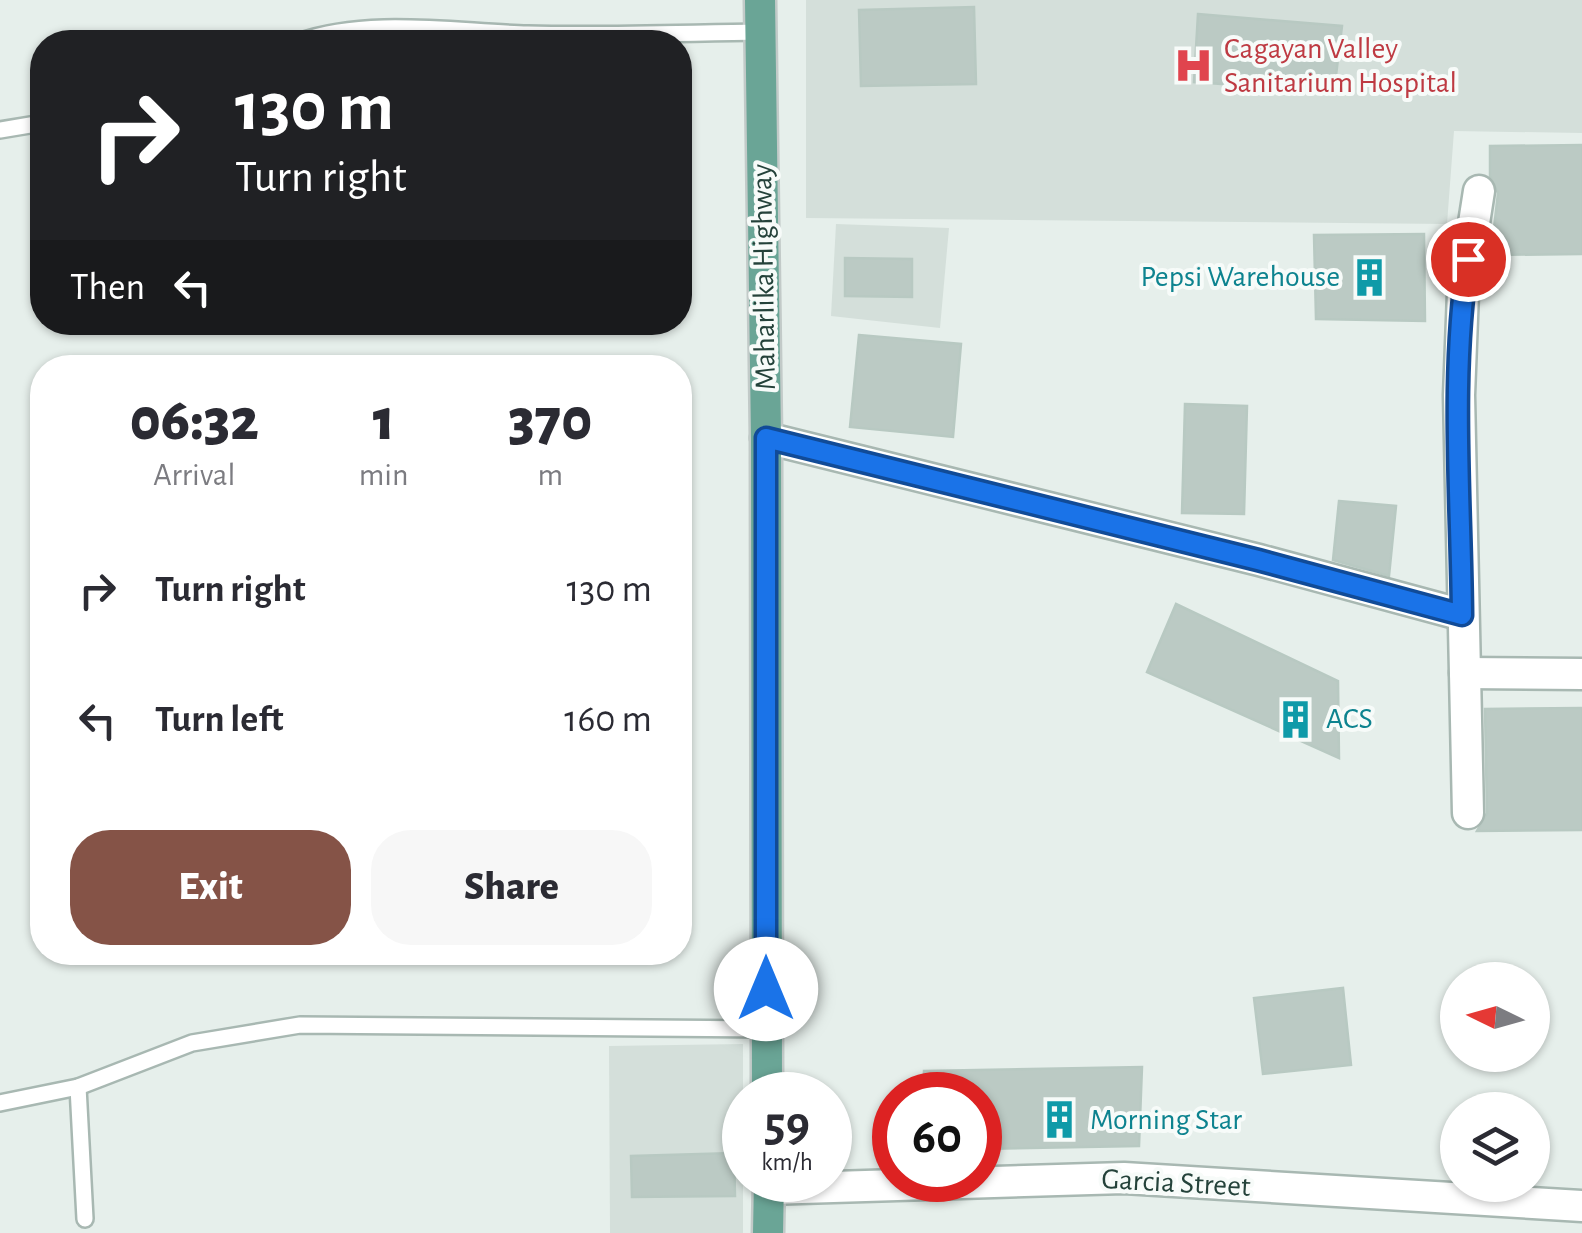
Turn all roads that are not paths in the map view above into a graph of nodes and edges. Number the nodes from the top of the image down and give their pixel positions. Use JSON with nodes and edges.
{"nodes":[{"id":1,"x":760,"y":0,"type":"edge"},
{"id":2,"x":340,"y":30,"type":"edge"},
{"id":3,"x":368,"y":30,"type":"edge"},
{"id":4,"x":760,"y":32,"type":"junction"},
{"id":5,"x":692,"y":33,"type":"edge"},
{"id":6,"x":30,"y":125,"type":"edge"},
{"id":7,"x":0,"y":130,"type":"edge"},
{"id":8,"x":1479,"y":191,"type":"dead end"},
{"id":9,"x":766,"y":438,"type":"junction"},
{"id":10,"x":1462,"y":615,"type":"junction"},
{"id":11,"x":1465,"y":672,"type":"junction"},
{"id":12,"x":1582,"y":674,"type":"edge"},
{"id":13,"x":1468,"y":813,"type":"dead end"},
{"id":14,"x":766,"y":1028,"type":"junction"},
{"id":15,"x":767,"y":1072,"type":"edge"},
{"id":16,"x":78,"y":1088,"type":"junction"},
{"id":17,"x":0,"y":1103,"type":"edge"},
{"id":18,"x":852,"y":1183,"type":"edge"},
{"id":19,"x":769,"y":1202,"type":"edge"},
{"id":20,"x":1582,"y":1206,"type":"edge"},
{"id":21,"x":85,"y":1219,"type":"dead end"},
{"id":22,"x":768,"y":1233,"type":"edge"}],
"edges":[{"from":1,"to":4,"type":"main road","name":"Maharlika Highway"},
{"from":2,"to":3,"type":"lane"},
{"from":4,"to":5,"type":"lane"},
{"from":4,"to":9,"type":"main road","name":"Maharlika Highway"},
{"from":6,"to":7,"type":"lane"},
{"from":8,"to":10,"type":"street"},
{"from":9,"to":10,"type":"street"},
{"from":9,"to":14,"type":"main road","name":"Maharlika Highway"},
{"from":10,"to":11,"type":"street"},
{"from":11,"to":12,"type":"street"},
{"from":11,"to":13,"type":"street"},
{"from":14,"to":15,"type":"main road","name":"Maharlika Highway"},
{"from":14,"to":16,"type":"lane"},
{"from":16,"to":17,"type":"lane"},
{"from":16,"to":21,"type":"lane"},
{"from":18,"to":20,"type":"street","name":"Garcia Street"},
{"from":19,"to":22,"type":"main road"}]}
